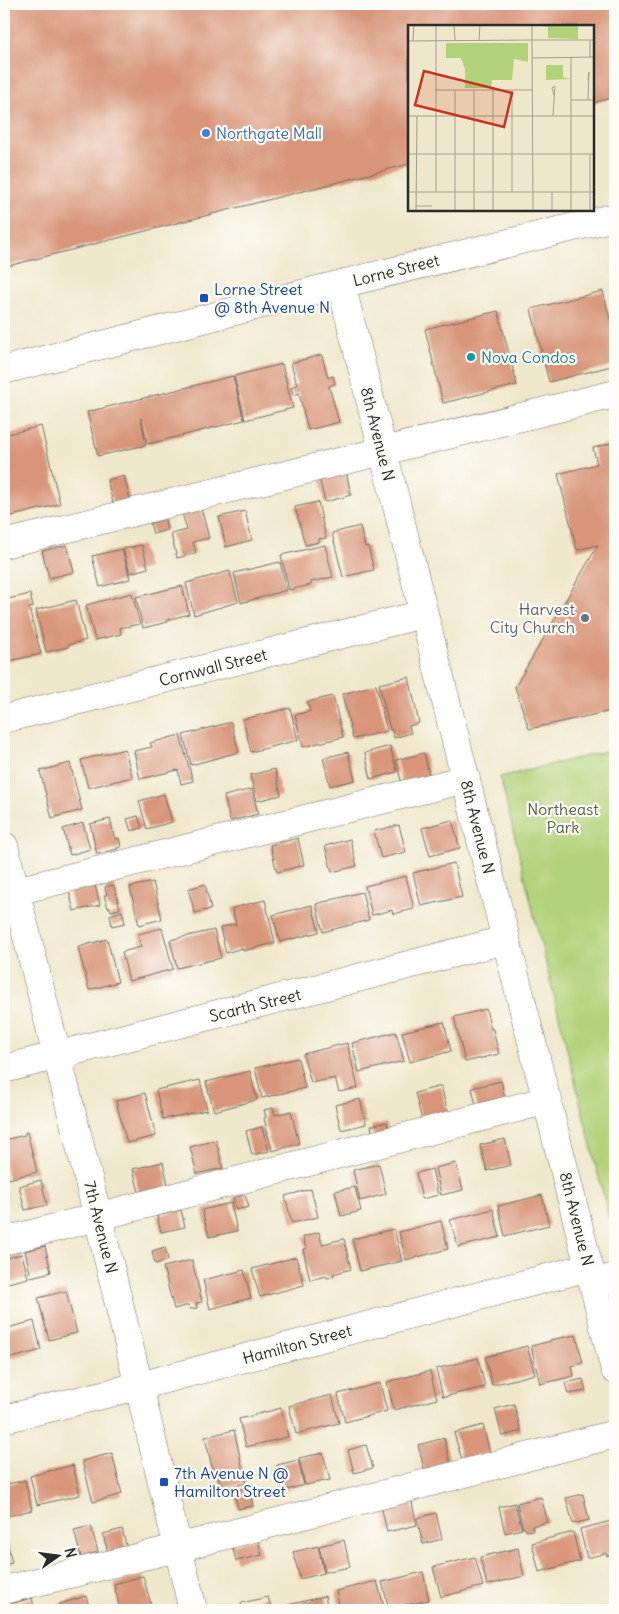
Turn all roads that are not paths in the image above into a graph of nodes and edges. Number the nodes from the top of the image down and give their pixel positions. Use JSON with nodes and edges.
{"nodes":[{"id":1,"x":615,"y":217,"type":"edge"},
{"id":2,"x":340,"y":284,"type":"junction"},
{"id":3,"x":4,"y":370,"type":"edge"},
{"id":4,"x":615,"y":394,"type":"edge"},
{"id":5,"x":382,"y":450,"type":"junction"},
{"id":6,"x":4,"y":544,"type":"edge"},
{"id":7,"x":423,"y":614,"type":"junction"},
{"id":8,"x":4,"y":719,"type":"edge"},
{"id":9,"x":466,"y":779,"type":"junction"},
{"id":10,"x":4,"y":846,"type":"edge"},
{"id":11,"x":10,"y":892,"type":"edge"},
{"id":12,"x":505,"y":940,"type":"junction"},
{"id":13,"x":58,"y":1056,"type":"junction"},
{"id":14,"x":4,"y":1070,"type":"edge"},
{"id":15,"x":548,"y":1100,"type":"junction"},
{"id":16,"x":98,"y":1217,"type":"junction"},
{"id":17,"x":4,"y":1241,"type":"edge"},
{"id":18,"x":599,"y":1276,"type":"edge"},
{"id":19,"x":615,"y":1370,"type":"edge"},
{"id":20,"x":139,"y":1386,"type":"junction"},
{"id":21,"x":4,"y":1419,"type":"edge"},
{"id":22,"x":615,"y":1434,"type":"edge"},
{"id":23,"x":177,"y":1548,"type":"junction"},
{"id":24,"x":4,"y":1590,"type":"edge"},
{"id":25,"x":193,"y":1610,"type":"edge"}],
"edges":[{"from":1,"to":2,"type":"street","name":"Lorne Street"},
{"from":2,"to":3,"type":"street","name":"Lorne Street"},
{"from":2,"to":5,"type":"street","name":"8th Avenue N"},
{"from":4,"to":5,"type":"street"},
{"from":5,"to":6,"type":"street"},
{"from":5,"to":7,"type":"street","name":"8th Avenue N"},
{"from":7,"to":8,"type":"street","name":"Cornwall Street"},
{"from":7,"to":9,"type":"street","name":"8th Avenue N"},
{"from":9,"to":11,"type":"street"},
{"from":9,"to":12,"type":"street","name":"8th Avenue N"},
{"from":10,"to":11,"type":"street","name":"7th Avenue N"},
{"from":11,"to":13,"type":"street","name":"7th Avenue N"},
{"from":12,"to":13,"type":"street","name":"Scarth Street"},
{"from":12,"to":15,"type":"street","name":"8th Avenue N"},
{"from":13,"to":14,"type":"street","name":"Scarth Street"},
{"from":13,"to":16,"type":"street","name":"7th Avenue N"},
{"from":15,"to":16,"type":"street"},
{"from":15,"to":18,"type":"street","name":"8th Avenue N"},
{"from":16,"to":17,"type":"street"},
{"from":16,"to":20,"type":"street","name":"7th Avenue N"},
{"from":18,"to":19,"type":"street","name":"8th Avenue N"},
{"from":18,"to":20,"type":"street","name":"Hamilton Street"},
{"from":20,"to":21,"type":"street","name":"Hamilton Street"},
{"from":20,"to":23,"type":"street","name":"7th Avenue N"},
{"from":22,"to":23,"type":"street"},
{"from":23,"to":24,"type":"street"},
{"from":23,"to":25,"type":"street","name":"7th Avenue N"}]}
